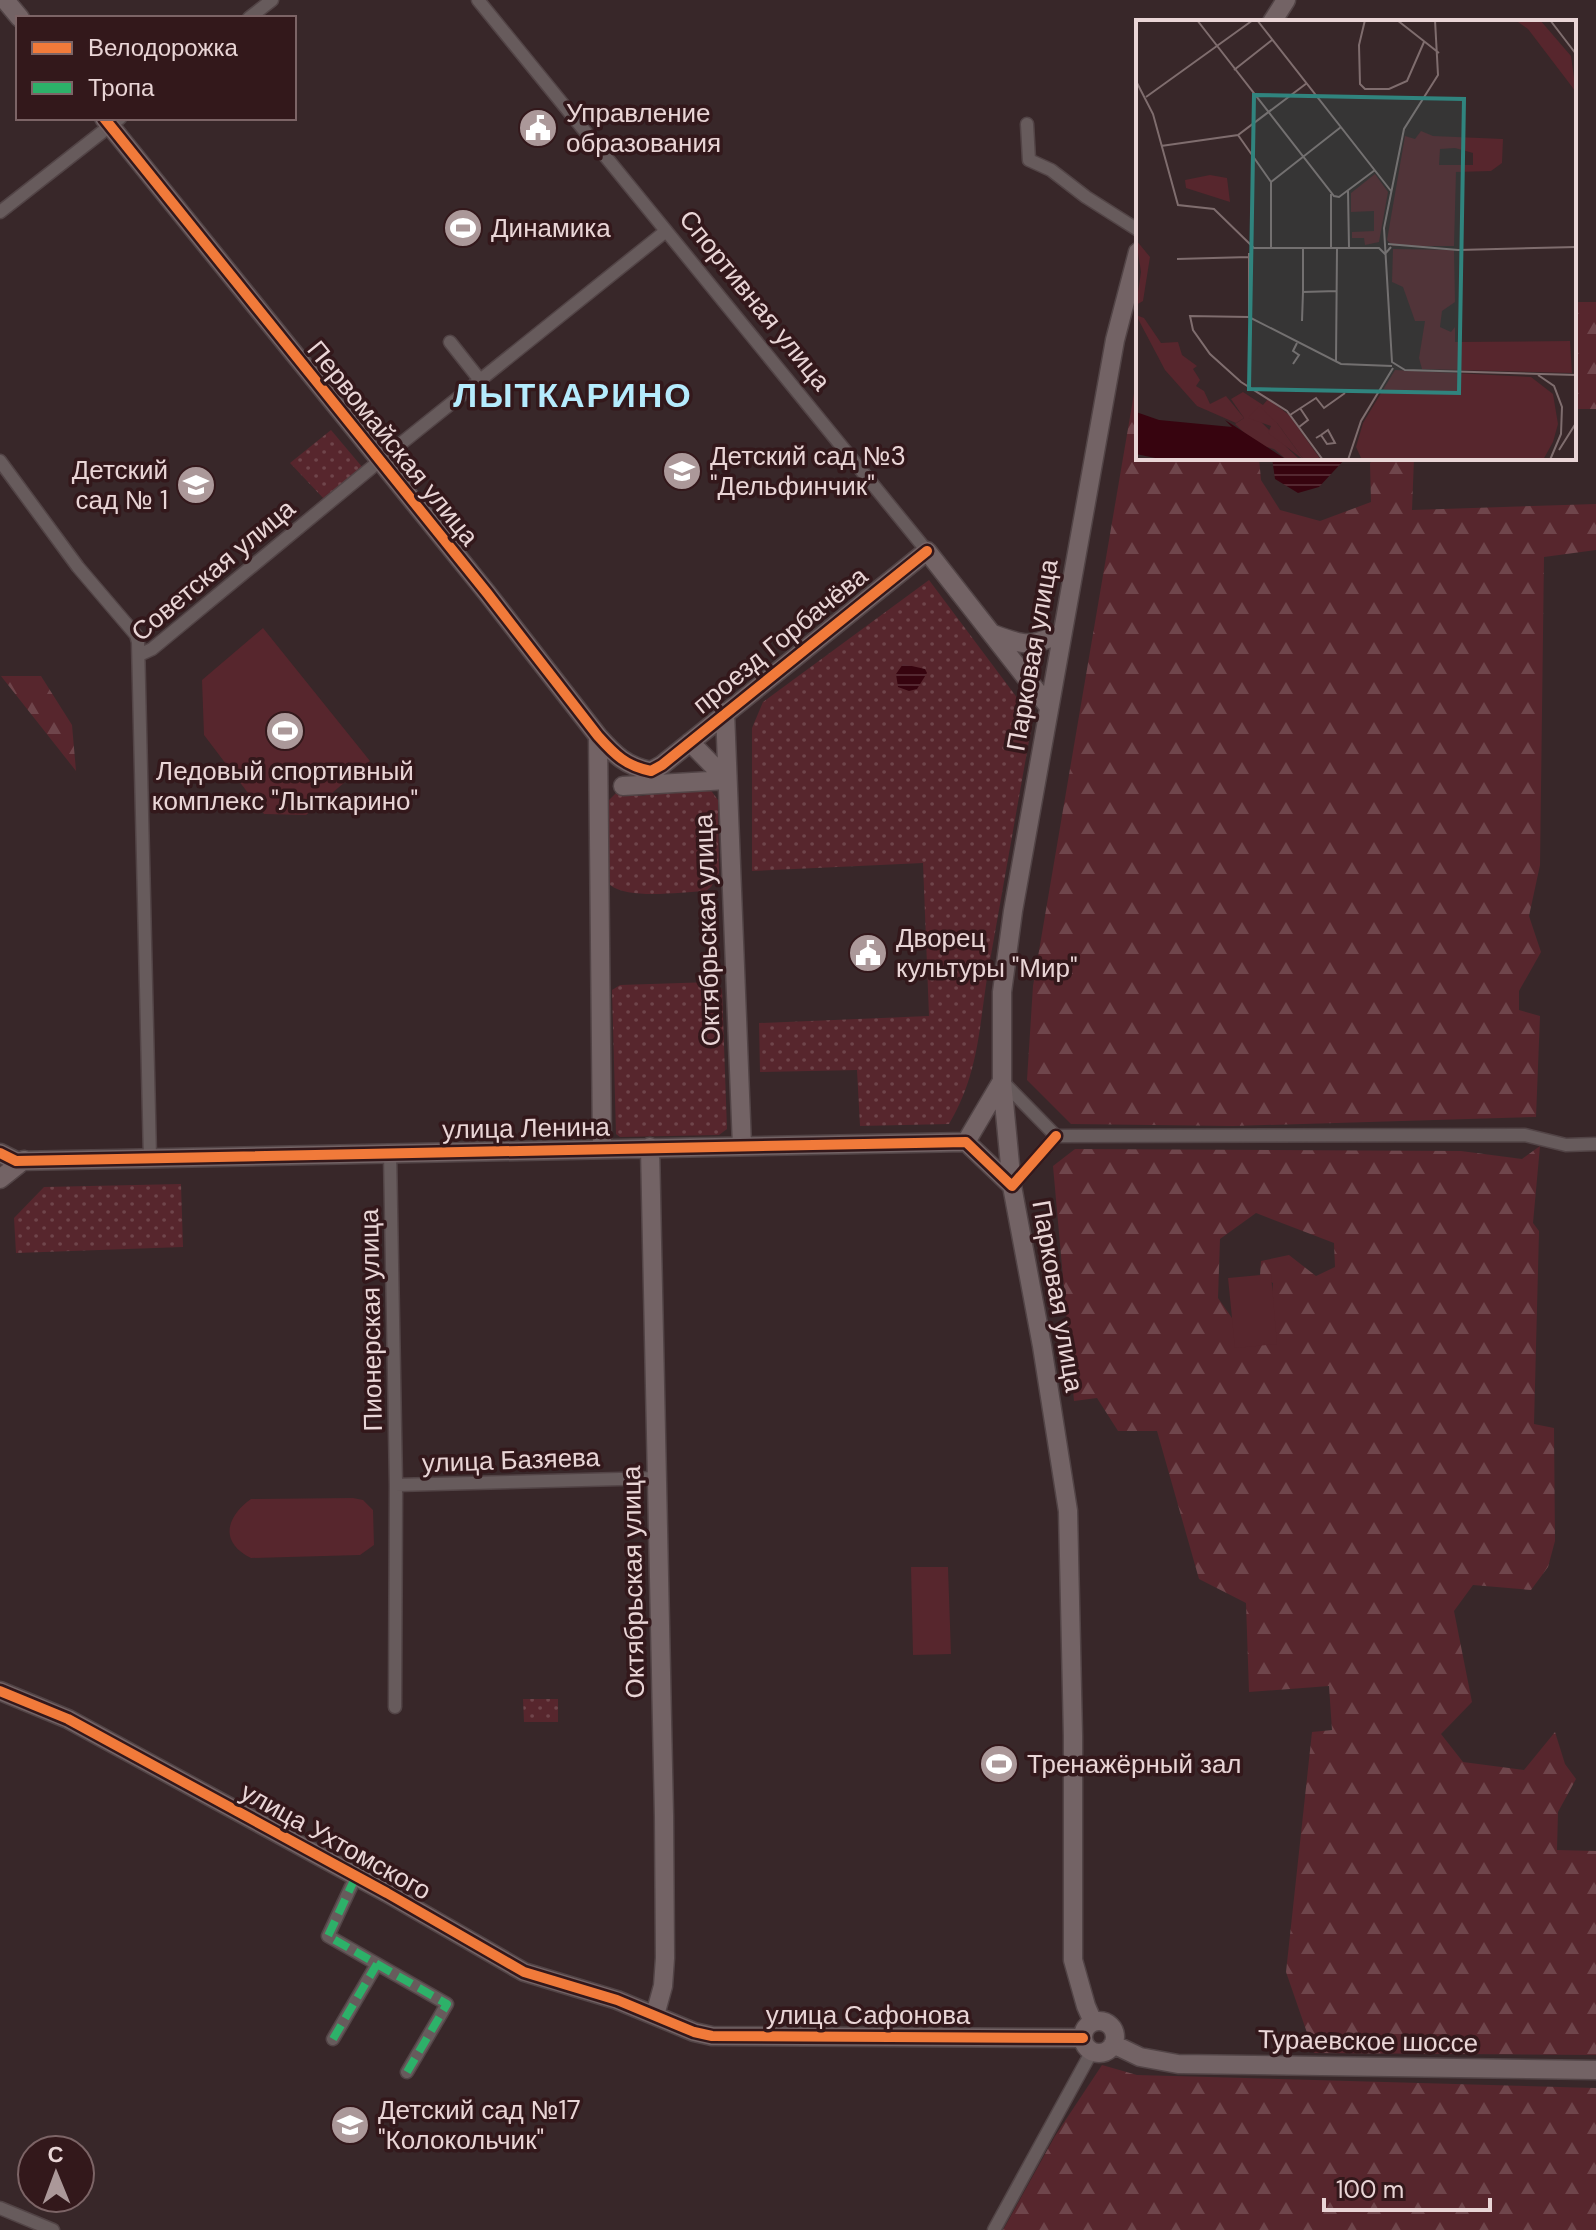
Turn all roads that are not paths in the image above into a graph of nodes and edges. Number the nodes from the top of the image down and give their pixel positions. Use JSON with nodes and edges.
{"nodes":[{"id":1,"x":5,"y":0,"type":"edge"},
{"id":2,"x":272,"y":0,"type":"edge"},
{"id":3,"x":478,"y":0,"type":"edge"},
{"id":4,"x":1286,"y":0,"type":"edge"},
{"id":5,"x":18,"y":16,"type":"edge"},
{"id":6,"x":252,"y":16,"type":"edge"},
{"id":7,"x":1273,"y":20,"type":"edge"},
{"id":8,"x":111,"y":120,"type":"edge"},
{"id":9,"x":1027,"y":124,"type":"dead end"},
{"id":10,"x":0,"y":212,"type":"edge"},
{"id":11,"x":1136,"y":229,"type":"edge"},
{"id":12,"x":666,"y":231,"type":"junction"},
{"id":13,"x":1136,"y":260,"type":"edge"},
{"id":14,"x":450,"y":342,"type":"dead end"},
{"id":15,"x":480,"y":380,"type":"junction"},
{"id":16,"x":0,"y":461,"type":"edge"},
{"id":17,"x":379,"y":461,"type":"junction"},
{"id":18,"x":927,"y":551,"type":"junction"},
{"id":19,"x":991,"y":633,"type":"junction"},
{"id":20,"x":1062,"y":633,"type":"junction"},
{"id":21,"x":139,"y":655,"type":"junction"},
{"id":22,"x":1049,"y":707,"type":"junction"},
{"id":23,"x":725,"y":712,"type":"junction"},
{"id":24,"x":598,"y":736,"type":"junction"},
{"id":25,"x":690,"y":742,"type":"junction"},
{"id":26,"x":656,"y":768,"type":"junction"},
{"id":27,"x":727,"y":780,"type":"junction"},
{"id":28,"x":623,"y":786,"type":"junction"},
{"id":29,"x":599,"y":799,"type":"junction"},
{"id":30,"x":1002,"y":1081,"type":"junction"},
{"id":31,"x":1056,"y":1136,"type":"junction"},
{"id":32,"x":966,"y":1142,"type":"junction"},
{"id":33,"x":1596,"y":1144,"type":"edge"},
{"id":34,"x":742,"y":1146,"type":"junction"},
{"id":35,"x":650,"y":1147,"type":"junction"},
{"id":36,"x":602,"y":1148,"type":"junction"},
{"id":37,"x":0,"y":1153,"type":"edge"},
{"id":38,"x":390,"y":1153,"type":"junction"},
{"id":39,"x":150,"y":1158,"type":"junction"},
{"id":40,"x":24,"y":1160,"type":"junction"},
{"id":41,"x":0,"y":1179,"type":"edge"},
{"id":42,"x":1012,"y":1186,"type":"junction"},
{"id":43,"x":657,"y":1478,"type":"junction"},
{"id":44,"x":396,"y":1485,"type":"junction"},
{"id":45,"x":0,"y":1691,"type":"edge"},
{"id":46,"x":395,"y":1707,"type":"dead end"},
{"id":47,"x":356,"y":1876,"type":"junction"},
{"id":48,"x":377,"y":1964,"type":"junction"},
{"id":49,"x":655,"y":2015,"type":"junction"},
{"id":50,"x":1089,"y":2037,"type":"junction"},
{"id":51,"x":333,"y":2039,"type":"dead end"},
{"id":52,"x":1113,"y":2044,"type":"junction"},
{"id":53,"x":1596,"y":2070,"type":"edge"},
{"id":54,"x":407,"y":2072,"type":"dead end"},
{"id":55,"x":0,"y":2208,"type":"edge"},
{"id":56,"x":53,"y":2230,"type":"edge"},
{"id":57,"x":994,"y":2230,"type":"edge"}],
"edges":[{"from":1,"to":5,"type":"street"},
{"from":2,"to":6,"type":"street"},
{"from":3,"to":12,"type":"street","name":"Спортивная улица"},
{"from":4,"to":7,"type":"street"},
{"from":8,"to":10,"type":"street"},
{"from":8,"to":17,"type":"street","name":"Первомайская улица"},
{"from":9,"to":11,"type":"street"},
{"from":12,"to":15,"type":"street","name":"Советская улица"},
{"from":12,"to":18,"type":"street","name":"Спортивная улица"},
{"from":13,"to":20,"type":"street","name":"Парковая улица"},
{"from":14,"to":15,"type":"street"},
{"from":15,"to":17,"type":"street","name":"Советская улица"},
{"from":16,"to":21,"type":"street"},
{"from":17,"to":21,"type":"street","name":"Советская улица"},
{"from":17,"to":24,"type":"street","name":"Первомайская улица"},
{"from":18,"to":19,"type":"street","name":"Спортивная улица"},
{"from":18,"to":23,"type":"street","name":"проезд Горбачёва"},
{"from":19,"to":20,"type":"street"},
{"from":19,"to":22,"type":"street","name":"Спортивная улица"},
{"from":20,"to":22,"type":"street","name":"Парковая улица"},
{"from":21,"to":39,"type":"street","name":"Советская улица"},
{"from":22,"to":30,"type":"street","name":"Парковая улица"},
{"from":23,"to":25,"type":"street","name":"проезд Горбачёва"},
{"from":23,"to":27,"type":"street","name":"Октябрьская улица"},
{"from":24,"to":26,"type":"street","name":"Первомайская улица"},
{"from":24,"to":29,"type":"street"},
{"from":25,"to":26,"type":"street","name":"проезд Горбачёва"},
{"from":25,"to":27,"type":"street"},
{"from":26,"to":28,"type":"street","name":"проезд Горбачёва"},
{"from":27,"to":28,"type":"street"},
{"from":27,"to":34,"type":"street","name":"Октябрьская улица"},
{"from":28,"to":29,"type":"street","name":"проезд Горбачёва"},
{"from":29,"to":36,"type":"street"},
{"from":30,"to":31,"type":"street"},
{"from":30,"to":32,"type":"street"},
{"from":30,"to":42,"type":"street","name":"Парковая улица"},
{"from":31,"to":33,"type":"street"},
{"from":31,"to":42,"type":"street"},
{"from":32,"to":34,"type":"street","name":"улица Ленина"},
{"from":32,"to":42,"type":"street"},
{"from":34,"to":35,"type":"street","name":"улица Ленина"},
{"from":35,"to":36,"type":"street","name":"улица Ленина"},
{"from":35,"to":43,"type":"street","name":"Октябрьская улица"},
{"from":36,"to":38,"type":"street","name":"улица Ленина"},
{"from":37,"to":40,"type":"street","name":"улица Ленина"},
{"from":38,"to":39,"type":"street","name":"улица Ленина"},
{"from":38,"to":44,"type":"street","name":"Пионерская улица"},
{"from":39,"to":40,"type":"street","name":"улица Ленина"},
{"from":40,"to":41,"type":"street"},
{"from":42,"to":50,"type":"street","name":"Парковая улица"},
{"from":43,"to":44,"type":"street","name":"улица Базяева"},
{"from":43,"to":49,"type":"street","name":"Октябрьская улица"},
{"from":44,"to":46,"type":"street","name":"улица Базяева"},
{"from":45,"to":47,"type":"street","name":"улица Ухтомского"},
{"from":47,"to":48,"type":"street"},
{"from":47,"to":49,"type":"street","name":"улица Ухтомского"},
{"from":48,"to":51,"type":"street"},
{"from":48,"to":54,"type":"street"},
{"from":49,"to":50,"type":"street","name":"улица Сафонова"},
{"from":50,"to":52,"type":"street","name":"улица Сафонова"},
{"from":50,"to":52,"type":"street"},
{"from":50,"to":57,"type":"street"},
{"from":52,"to":53,"type":"street","name":"Тураевское шоссе"},
{"from":55,"to":56,"type":"street"}]}
